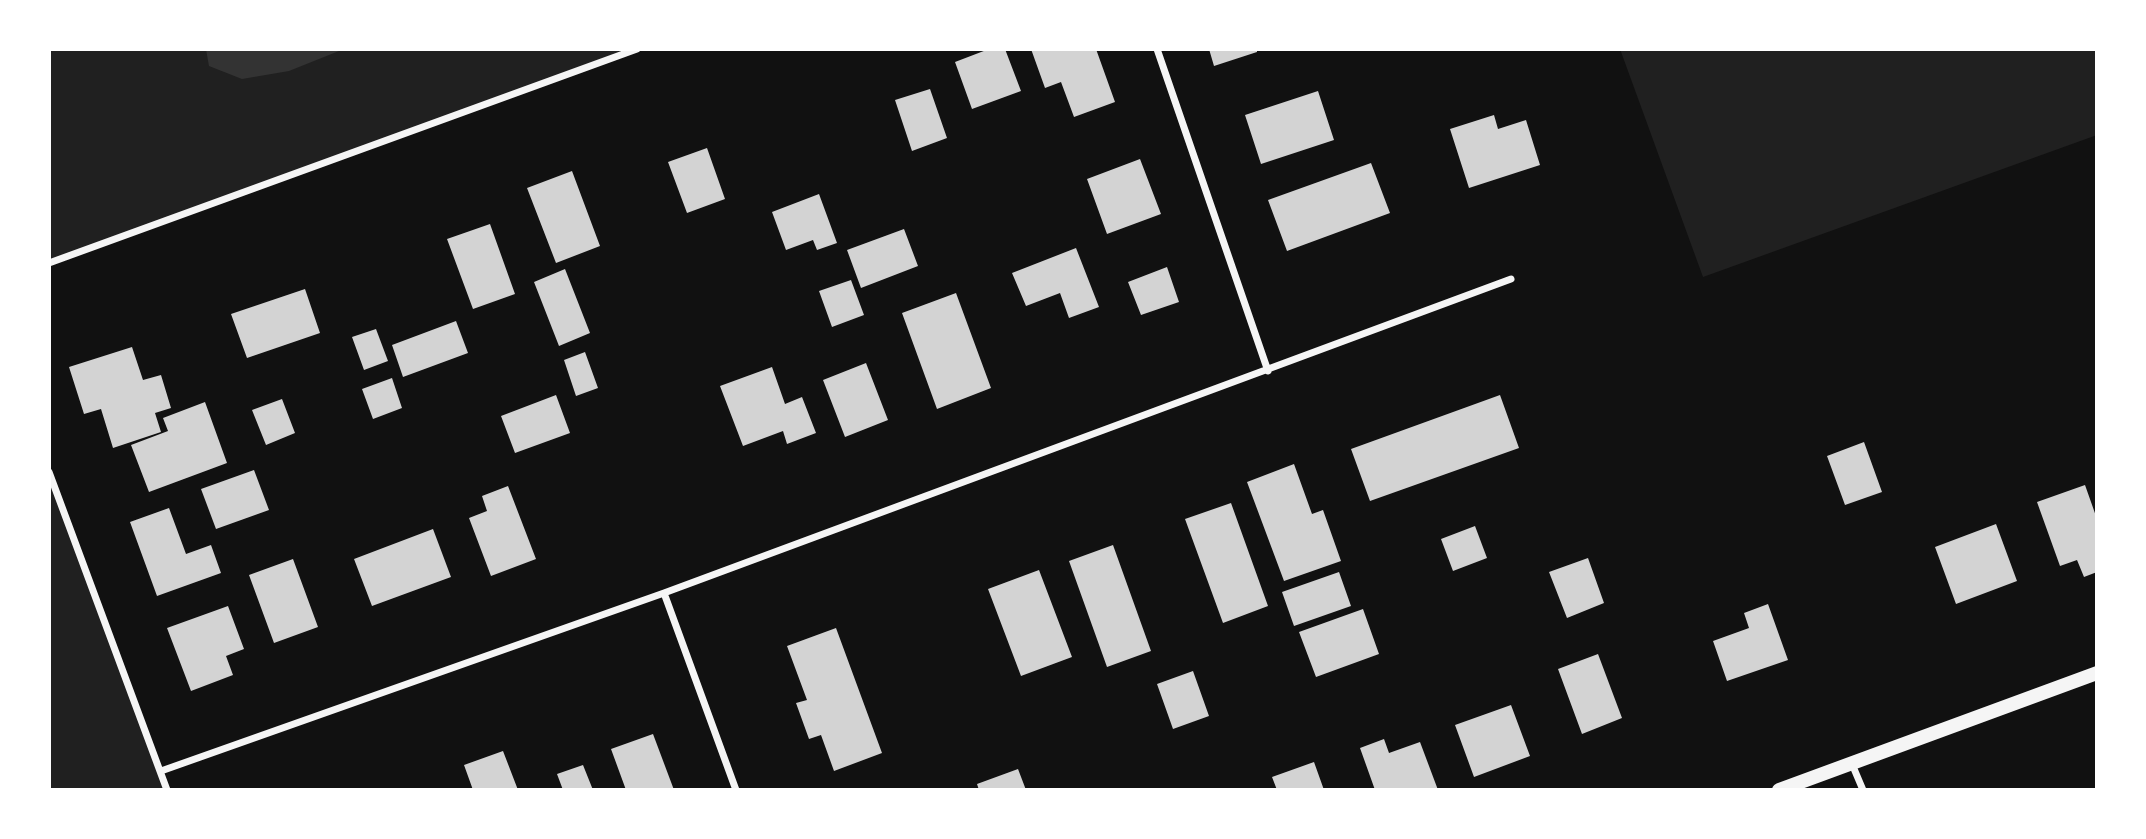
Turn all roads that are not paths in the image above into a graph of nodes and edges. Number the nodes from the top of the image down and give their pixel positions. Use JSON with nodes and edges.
{"nodes":[{"id":1,"x":637,"y":49,"type":"edge"},
{"id":2,"x":1157,"y":49,"type":"edge"},
{"id":3,"x":49,"y":263,"type":"edge"},
{"id":4,"x":1511,"y":279,"type":"dead end"},
{"id":5,"x":1268,"y":371,"type":"junction"},
{"id":6,"x":49,"y":472,"type":"edge"},
{"id":7,"x":664,"y":593,"type":"junction"},
{"id":8,"x":2097,"y":674,"type":"edge"},
{"id":9,"x":1852,"y":763,"type":"junction"},
{"id":10,"x":161,"y":771,"type":"junction"},
{"id":11,"x":167,"y":790,"type":"edge"},
{"id":12,"x":736,"y":790,"type":"edge"},
{"id":13,"x":1779,"y":790,"type":"edge"},
{"id":14,"x":1863,"y":790,"type":"edge"}],
"edges":[{"from":1,"to":3,"type":"street"},
{"from":2,"to":5,"type":"street"},
{"from":4,"to":5,"type":"street"},
{"from":5,"to":7,"type":"street"},
{"from":6,"to":10,"type":"street"},
{"from":7,"to":10,"type":"street"},
{"from":7,"to":12,"type":"street"},
{"from":8,"to":9,"type":"main road"},
{"from":9,"to":13,"type":"main road"},
{"from":9,"to":14,"type":"street"},
{"from":10,"to":11,"type":"street"}]}
